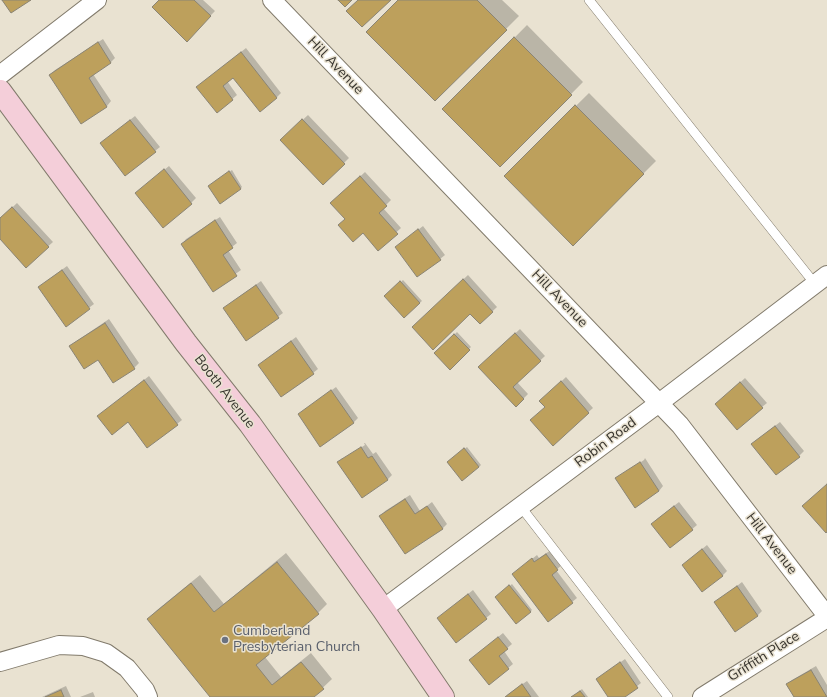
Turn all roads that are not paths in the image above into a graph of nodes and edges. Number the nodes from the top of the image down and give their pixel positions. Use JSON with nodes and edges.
{"nodes":[{"id":1,"x":97,"y":0,"type":"edge"},
{"id":2,"x":272,"y":0,"type":"edge"},
{"id":3,"x":589,"y":0,"type":"edge"},
{"id":4,"x":0,"y":75,"type":"edge"},
{"id":5,"x":0,"y":91,"type":"edge"},
{"id":6,"x":821,"y":279,"type":"edge"},
{"id":7,"x":659,"y":403,"type":"junction"},
{"id":8,"x":520,"y":507,"type":"junction"},
{"id":9,"x":383,"y":609,"type":"junction"},
{"id":10,"x":827,"y":617,"type":"edge"},
{"id":11,"x":0,"y":662,"type":"edge"},
{"id":12,"x":148,"y":697,"type":"edge"},
{"id":13,"x":443,"y":697,"type":"edge"},
{"id":14,"x":668,"y":697,"type":"edge"},
{"id":15,"x":702,"y":697,"type":"edge"}],
"edges":[{"from":1,"to":4,"type":"street"},
{"from":2,"to":7,"type":"street","name":"Hill Avenue"},
{"from":3,"to":6,"type":"lane"},
{"from":5,"to":9,"type":"street","name":"Booth Avenue"},
{"from":6,"to":7,"type":"street","name":"Robin Road"},
{"from":7,"to":8,"type":"street","name":"Robin Road"},
{"from":7,"to":10,"type":"street","name":"Hill Avenue"},
{"from":8,"to":9,"type":"street","name":"Robin Road"},
{"from":8,"to":14,"type":"lane"},
{"from":9,"to":13,"type":"street","name":"Booth Avenue"},
{"from":10,"to":15,"type":"street","name":"Griffith Place"},
{"from":11,"to":12,"type":"street"}]}
